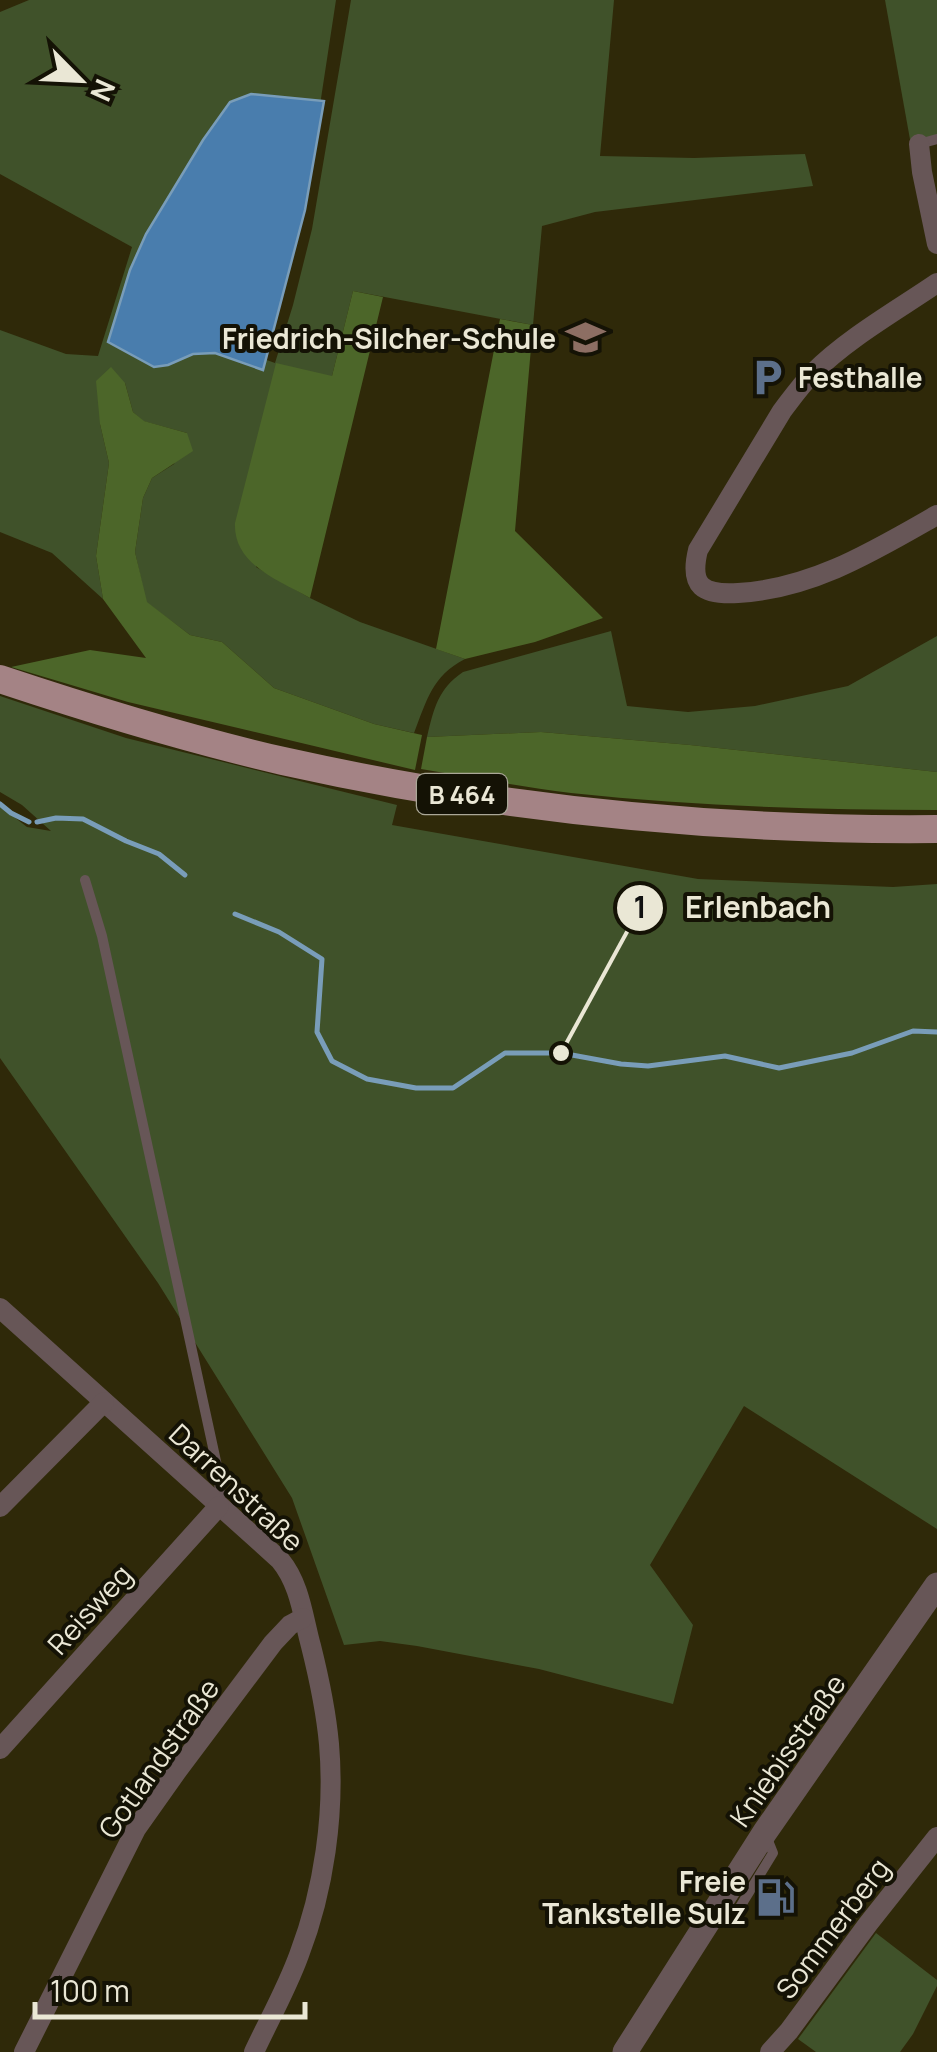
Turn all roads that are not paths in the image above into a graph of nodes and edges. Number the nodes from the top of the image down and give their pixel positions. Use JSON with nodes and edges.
{"nodes":[{"id":1,"x":928,"y":142,"type":"edge"},
{"id":2,"x":937,"y":244,"type":"edge"},
{"id":3,"x":937,"y":283,"type":"edge"},
{"id":4,"x":937,"y":515,"type":"edge"},
{"id":5,"x":0,"y":678,"type":"edge"},
{"id":6,"x":937,"y":828,"type":"edge"},
{"id":7,"x":85,"y":880,"type":"dead end"},
{"id":8,"x":0,"y":1308,"type":"edge"},
{"id":9,"x":104,"y":1402,"type":"junction"},
{"id":10,"x":219,"y":1506,"type":"junction"},
{"id":11,"x":0,"y":1507,"type":"edge"},
{"id":12,"x":937,"y":1586,"type":"edge"},
{"id":13,"x":304,"y":1618,"type":"junction"},
{"id":14,"x":0,"y":1748,"type":"edge"},
{"id":15,"x":937,"y":1836,"type":"edge"},
{"id":16,"x":24,"y":2052,"type":"edge"},
{"id":17,"x":254,"y":2052,"type":"edge"},
{"id":18,"x":625,"y":2052,"type":"edge"},
{"id":19,"x":770,"y":2052,"type":"edge"}],
"edges":[{"from":1,"to":2,"type":"street"},
{"from":3,"to":4,"type":"street"},
{"from":5,"to":6,"type":"main road","number":"B 464"},
{"from":7,"to":10,"type":"lane"},
{"from":8,"to":9,"type":"street","name":"Darrenstraße"},
{"from":9,"to":10,"type":"street","name":"Darrenstraße"},
{"from":9,"to":11,"type":"street"},
{"from":10,"to":13,"type":"street","name":"Darrenstraße"},
{"from":10,"to":14,"type":"street","name":"Reisweg"},
{"from":12,"to":18,"type":"street","name":"Kniebisstraße"},
{"from":13,"to":16,"type":"street","name":"Gotlandstraße"},
{"from":13,"to":17,"type":"street","name":"Darrenstraße"},
{"from":15,"to":19,"type":"street","name":"Sommerberg"}]}
